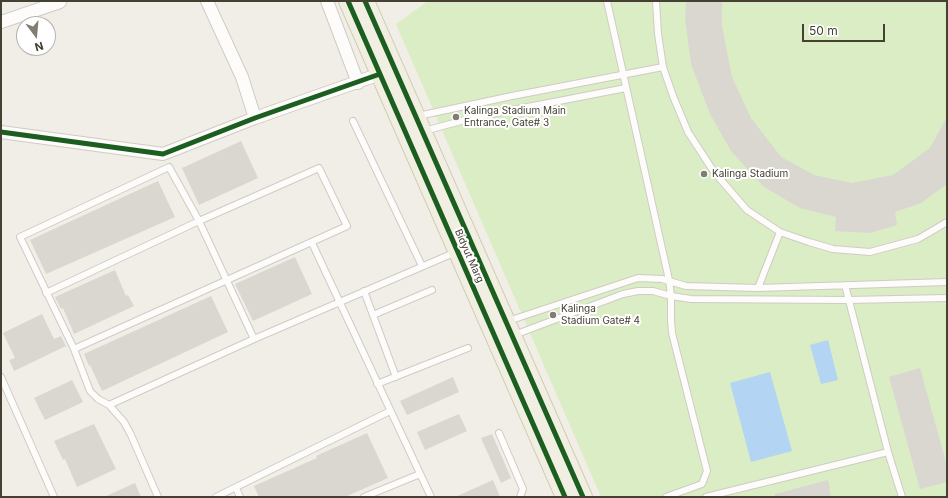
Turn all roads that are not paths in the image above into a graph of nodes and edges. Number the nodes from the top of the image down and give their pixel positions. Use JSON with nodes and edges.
{"nodes":[{"id":1,"x":207,"y":1,"type":"edge"},
{"id":2,"x":327,"y":1,"type":"edge"},
{"id":3,"x":348,"y":1,"type":"edge"},
{"id":4,"x":365,"y":1,"type":"edge"},
{"id":5,"x":607,"y":1,"type":"edge"},
{"id":6,"x":656,"y":1,"type":"edge"},
{"id":7,"x":60,"y":2,"type":"dead end"},
{"id":8,"x":1,"y":22,"type":"edge"},
{"id":9,"x":663,"y":67,"type":"junction"},
{"id":10,"x":380,"y":74,"type":"junction"},
{"id":11,"x":623,"y":75,"type":"junction"},
{"id":12,"x":358,"y":83,"type":"junction"},
{"id":13,"x":626,"y":88,"type":"junction"},
{"id":14,"x":254,"y":118,"type":"junction"},
{"id":15,"x":353,"y":121,"type":"dead end"},
{"id":16,"x":419,"y":124,"type":"junction"},
{"id":17,"x":1,"y":132,"type":"edge"},
{"id":18,"x":199,"y":221,"type":"junction"},
{"id":19,"x":947,"y":222,"type":"edge"},
{"id":20,"x":780,"y":232,"type":"junction"},
{"id":21,"x":312,"y":243,"type":"junction"},
{"id":22,"x":457,"y":251,"type":"junction"},
{"id":23,"x":422,"y":266,"type":"junction"},
{"id":24,"x":226,"y":280,"type":"junction"},
{"id":25,"x":669,"y":280,"type":"junction"},
{"id":26,"x":947,"y":282,"type":"edge"},
{"id":27,"x":845,"y":285,"type":"junction"},
{"id":28,"x":758,"y":288,"type":"junction"},
{"id":29,"x":432,"y":290,"type":"dead end"},
{"id":30,"x":364,"y":291,"type":"junction"},
{"id":31,"x":46,"y":293,"type":"junction"},
{"id":32,"x":671,"y":296,"type":"junction"},
{"id":33,"x":947,"y":298,"type":"edge"},
{"id":34,"x":848,"y":300,"type":"junction"},
{"id":35,"x":340,"y":301,"type":"junction"},
{"id":36,"x":373,"y":316,"type":"junction"},
{"id":37,"x":509,"y":329,"type":"junction"},
{"id":38,"x":254,"y":339,"type":"junction"},
{"id":39,"x":468,"y":348,"type":"dead end"},
{"id":40,"x":74,"y":349,"type":"junction"},
{"id":41,"x":1,"y":377,"type":"edge"},
{"id":42,"x":396,"y":377,"type":"junction"},
{"id":43,"x":377,"y":384,"type":"junction"},
{"id":44,"x":109,"y":404,"type":"junction"},
{"id":45,"x":390,"y":411,"type":"junction"},
{"id":46,"x":499,"y":433,"type":"dead end"},
{"id":47,"x":888,"y":452,"type":"junction"},
{"id":48,"x":420,"y":474,"type":"junction"},
{"id":49,"x":236,"y":488,"type":"junction"},
{"id":50,"x":54,"y":497,"type":"edge"},
{"id":51,"x":158,"y":497,"type":"edge"},
{"id":52,"x":216,"y":497,"type":"edge"},
{"id":53,"x":240,"y":497,"type":"edge"},
{"id":54,"x":364,"y":497,"type":"edge"},
{"id":55,"x":431,"y":497,"type":"edge"},
{"id":56,"x":520,"y":497,"type":"edge"},
{"id":57,"x":565,"y":497,"type":"edge"},
{"id":58,"x":583,"y":497,"type":"edge"},
{"id":59,"x":666,"y":497,"type":"edge"},
{"id":60,"x":706,"y":497,"type":"edge"},
{"id":61,"x":902,"y":497,"type":"edge"}],
"edges":[{"from":1,"to":14,"type":"street"},
{"from":2,"to":12,"type":"street"},
{"from":3,"to":10,"type":"main road","name":"Bidyut Marg"},
{"from":4,"to":16,"type":"main road","name":"Bidyut Marg"},
{"from":5,"to":11,"type":"lane"},
{"from":6,"to":9,"type":"lane"},
{"from":7,"to":8,"type":"street"},
{"from":9,"to":11,"type":"lane"},
{"from":9,"to":20,"type":"lane"},
{"from":10,"to":12,"type":"street"},
{"from":10,"to":22,"type":"main road","name":"Bidyut Marg"},
{"from":11,"to":13,"type":"lane"},
{"from":11,"to":16,"type":"lane"},
{"from":12,"to":14,"type":"street"},
{"from":13,"to":16,"type":"lane"},
{"from":13,"to":25,"type":"lane"},
{"from":14,"to":17,"type":"street"},
{"from":15,"to":23,"type":"lane"},
{"from":16,"to":37,"type":"main road","name":"Bidyut Marg"},
{"from":18,"to":21,"type":"lane"},
{"from":18,"to":24,"type":"lane"},
{"from":18,"to":31,"type":"lane"},
{"from":18,"to":31,"type":"lane"},
{"from":19,"to":20,"type":"lane"},
{"from":20,"to":28,"type":"lane"},
{"from":21,"to":24,"type":"lane"},
{"from":21,"to":35,"type":"lane"},
{"from":22,"to":23,"type":"lane"},
{"from":22,"to":57,"type":"main road","name":"Bidyut Marg"},
{"from":23,"to":30,"type":"lane"},
{"from":24,"to":38,"type":"lane"},
{"from":24,"to":40,"type":"lane"},
{"from":25,"to":28,"type":"lane"},
{"from":25,"to":32,"type":"lane"},
{"from":25,"to":37,"type":"lane"},
{"from":26,"to":27,"type":"lane"},
{"from":27,"to":28,"type":"lane"},
{"from":27,"to":34,"type":"lane"},
{"from":29,"to":36,"type":"lane"},
{"from":30,"to":35,"type":"lane"},
{"from":30,"to":36,"type":"lane"},
{"from":31,"to":40,"type":"lane"},
{"from":32,"to":34,"type":"lane"},
{"from":32,"to":37,"type":"lane"},
{"from":32,"to":59,"type":"lane"},
{"from":33,"to":34,"type":"lane"},
{"from":34,"to":47,"type":"lane"},
{"from":35,"to":38,"type":"lane"},
{"from":35,"to":43,"type":"lane"},
{"from":36,"to":42,"type":"lane"},
{"from":37,"to":58,"type":"main road","name":"Bidyut Marg"},
{"from":38,"to":44,"type":"lane"},
{"from":39,"to":42,"type":"lane"},
{"from":40,"to":44,"type":"lane"},
{"from":41,"to":50,"type":"lane"},
{"from":42,"to":43,"type":"lane"},
{"from":43,"to":45,"type":"lane"},
{"from":44,"to":51,"type":"lane"},
{"from":45,"to":48,"type":"lane"},
{"from":45,"to":49,"type":"lane"},
{"from":46,"to":56,"type":"lane"},
{"from":47,"to":60,"type":"lane"},
{"from":47,"to":61,"type":"lane"},
{"from":48,"to":54,"type":"lane"},
{"from":48,"to":55,"type":"lane"},
{"from":49,"to":52,"type":"lane"},
{"from":49,"to":53,"type":"lane"}]}
